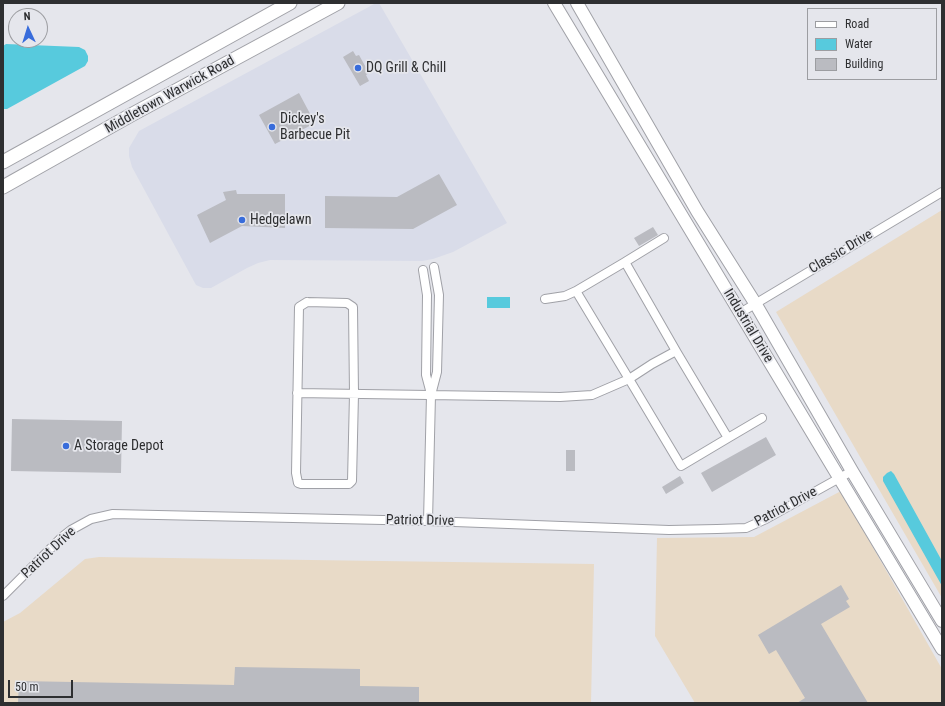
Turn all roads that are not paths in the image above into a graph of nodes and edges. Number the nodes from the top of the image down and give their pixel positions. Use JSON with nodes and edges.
{"nodes":[{"id":1,"x":290,"y":3,"type":"edge"},
{"id":2,"x":338,"y":3,"type":"edge"},
{"id":3,"x":554,"y":3,"type":"edge"},
{"id":4,"x":577,"y":3,"type":"edge"},
{"id":5,"x":3,"y":162,"type":"edge"},
{"id":6,"x":3,"y":187,"type":"edge"},
{"id":7,"x":942,"y":192,"type":"edge"},
{"id":8,"x":664,"y":238,"type":"dead end"},
{"id":9,"x":625,"y":262,"type":"junction"},
{"id":10,"x":434,"y":267,"type":"dead end"},
{"id":11,"x":423,"y":270,"type":"dead end"},
{"id":12,"x":576,"y":291,"type":"junction"},
{"id":13,"x":545,"y":299,"type":"dead end"},
{"id":14,"x":755,"y":303,"type":"junction"},
{"id":15,"x":740,"y":313,"type":"junction"},
{"id":16,"x":676,"y":351,"type":"junction"},
{"id":17,"x":629,"y":379,"type":"junction"},
{"id":18,"x":297,"y":393,"type":"junction"},
{"id":19,"x":354,"y":394,"type":"junction"},
{"id":20,"x":431,"y":395,"type":"junction"},
{"id":21,"x":762,"y":418,"type":"dead end"},
{"id":22,"x":728,"y":438,"type":"junction"},
{"id":23,"x":852,"y":471,"type":"junction"},
{"id":24,"x":839,"y":479,"type":"junction"},
{"id":25,"x":428,"y":521,"type":"junction"},
{"id":26,"x":3,"y":596,"type":"edge"},
{"id":27,"x":942,"y":621,"type":"edge"},
{"id":28,"x":942,"y":649,"type":"edge"}],
"edges":[{"from":1,"to":5,"type":"main road","name":"Middletown Warwick Road"},
{"from":2,"to":6,"type":"main road","name":"Middletown Warwick Road"},
{"from":3,"to":15,"type":"street","name":"Industrial Drive"},
{"from":4,"to":14,"type":"street","name":"Industrial Drive"},
{"from":7,"to":14,"type":"street","name":"Classic Drive"},
{"from":8,"to":9,"type":"street"},
{"from":9,"to":12,"type":"street"},
{"from":9,"to":16,"type":"street"},
{"from":10,"to":20,"type":"street"},
{"from":11,"to":20,"type":"street"},
{"from":12,"to":13,"type":"street"},
{"from":12,"to":17,"type":"street"},
{"from":14,"to":15,"type":"street","name":"Classic Drive"},
{"from":14,"to":23,"type":"street","name":"Industrial Drive"},
{"from":15,"to":24,"type":"street","name":"Industrial Drive"},
{"from":16,"to":17,"type":"street"},
{"from":16,"to":22,"type":"street"},
{"from":17,"to":20,"type":"street"},
{"from":17,"to":22,"type":"street"},
{"from":18,"to":19,"type":"street"},
{"from":18,"to":19,"type":"street"},
{"from":18,"to":19,"type":"street"},
{"from":19,"to":20,"type":"street"},
{"from":20,"to":25,"type":"street"},
{"from":21,"to":22,"type":"street"},
{"from":23,"to":24,"type":"street","name":"Patriot Drive"},
{"from":23,"to":27,"type":"street","name":"Industrial Drive"},
{"from":24,"to":25,"type":"street","name":"Patriot Drive"},
{"from":24,"to":28,"type":"street","name":"Industrial Drive"},
{"from":25,"to":26,"type":"street","name":"Patriot Drive"}]}
